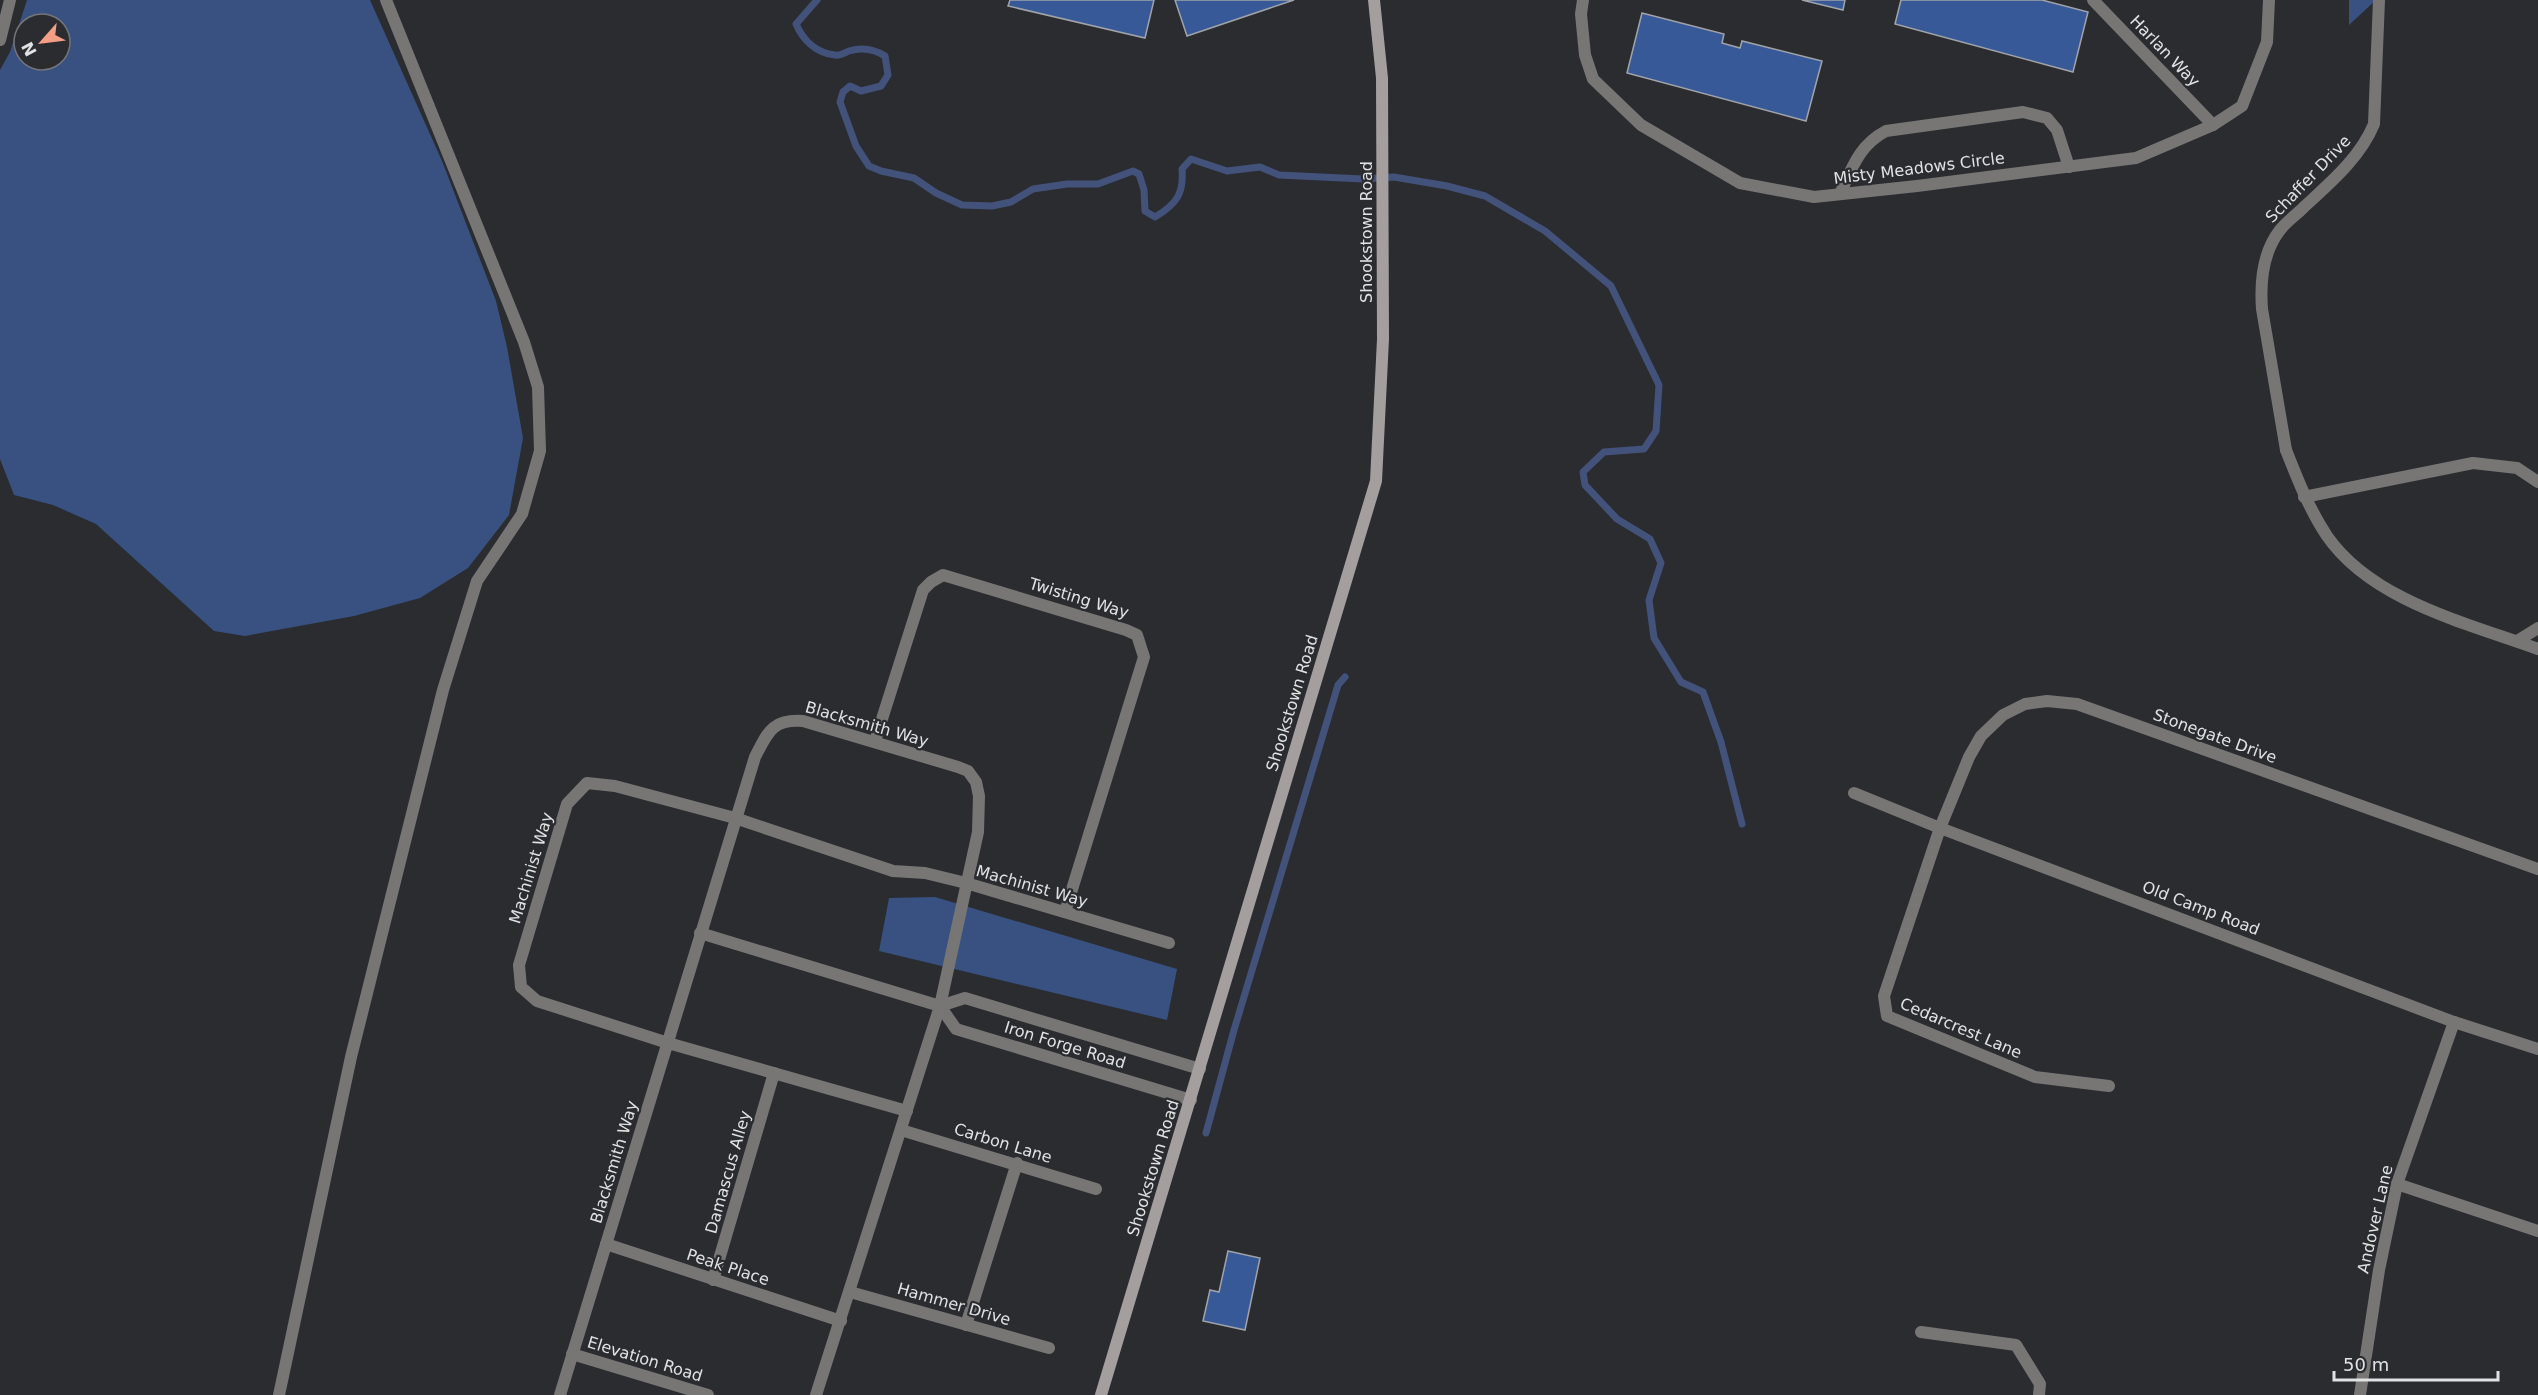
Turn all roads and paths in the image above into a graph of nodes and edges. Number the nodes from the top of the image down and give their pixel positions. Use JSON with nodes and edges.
{"nodes":[{"id":1,"x":10,"y":0,"type":"edge"},
{"id":2,"x":386,"y":0,"type":"edge"},
{"id":3,"x":1374,"y":0,"type":"edge"},
{"id":4,"x":1583,"y":0,"type":"edge"},
{"id":5,"x":2093,"y":0,"type":"edge"},
{"id":6,"x":2269,"y":0,"type":"edge"},
{"id":7,"x":2379,"y":0,"type":"edge"},
{"id":8,"x":0,"y":40,"type":"edge"},
{"id":9,"x":2213,"y":124,"type":"junction"},
{"id":10,"x":2069,"y":166,"type":"junction"},
{"id":11,"x":1840,"y":194,"type":"junction"},
{"id":12,"x":2538,"y":482,"type":"edge"},
{"id":13,"x":2304,"y":497,"type":"junction"},
{"id":14,"x":2538,"y":628,"type":"edge"},
{"id":15,"x":2517,"y":641,"type":"junction"},
{"id":16,"x":2538,"y":649,"type":"edge"},
{"id":17,"x":875,"y":741,"type":"junction"},
{"id":18,"x":1854,"y":792,"type":"dead end"},
{"id":19,"x":735,"y":818,"type":"junction"},
{"id":20,"x":1940,"y":828,"type":"junction"},
{"id":21,"x":2538,"y":869,"type":"edge"},
{"id":22,"x":966,"y":883,"type":"junction"},
{"id":23,"x":1065,"y":912,"type":"junction"},
{"id":24,"x":700,"y":933,"type":"junction"},
{"id":25,"x":1169,"y":943,"type":"dead end"},
{"id":26,"x":940,"y":1006,"type":"junction"},
{"id":27,"x":2454,"y":1022,"type":"junction"},
{"id":28,"x":668,"y":1043,"type":"junction"},
{"id":29,"x":2538,"y":1049,"type":"edge"},
{"id":30,"x":1200,"y":1069,"type":"junction"},
{"id":31,"x":774,"y":1073,"type":"junction"},
{"id":32,"x":2109,"y":1086,"type":"dead end"},
{"id":33,"x":1191,"y":1100,"type":"junction"},
{"id":34,"x":907,"y":1111,"type":"junction"},
{"id":35,"x":901,"y":1130,"type":"junction"},
{"id":36,"x":1017,"y":1163,"type":"junction"},
{"id":37,"x":2397,"y":1184,"type":"junction"},
{"id":38,"x":1095,"y":1189,"type":"dead end"},
{"id":39,"x":2538,"y":1230,"type":"edge"},
{"id":40,"x":606,"y":1244,"type":"junction"},
{"id":41,"x":713,"y":1280,"type":"junction"},
{"id":42,"x":850,"y":1292,"type":"junction"},
{"id":43,"x":841,"y":1321,"type":"junction"},
{"id":44,"x":966,"y":1325,"type":"junction"},
{"id":45,"x":1921,"y":1332,"type":"dead end"},
{"id":46,"x":1049,"y":1348,"type":"dead end"},
{"id":47,"x":572,"y":1354,"type":"junction"},
{"id":48,"x":279,"y":1395,"type":"edge"},
{"id":49,"x":560,"y":1395,"type":"edge"},
{"id":50,"x":708,"y":1395,"type":"edge"},
{"id":51,"x":816,"y":1395,"type":"edge"},
{"id":52,"x":1101,"y":1395,"type":"edge"},
{"id":53,"x":2039,"y":1395,"type":"edge"},
{"id":54,"x":2360,"y":1395,"type":"edge"}],
"edges":[{"from":1,"to":8,"type":"street"},
{"from":2,"to":48,"type":"street"},
{"from":3,"to":30,"type":"street","name":"Shookstown Road"},
{"from":4,"to":11,"type":"street","name":"Misty Meadows Circle"},
{"from":5,"to":9,"type":"street","name":"Harlan Way"},
{"from":6,"to":9,"type":"street","name":"Misty Meadows Circle"},
{"from":7,"to":13,"type":"street","name":"Schaffer Drive"},
{"from":9,"to":10,"type":"street","name":"Misty Meadows Circle"},
{"from":10,"to":11,"type":"street","name":"Misty Meadows Circle"},
{"from":10,"to":11,"type":"street"},
{"from":12,"to":13,"type":"street"},
{"from":13,"to":15,"type":"street","name":"Schaffer Drive"},
{"from":14,"to":15,"type":"street"},
{"from":15,"to":16,"type":"street","name":"Schaffer Drive"},
{"from":17,"to":19,"type":"street","name":"Blacksmith Way"},
{"from":17,"to":22,"type":"street","name":"Blacksmith Way"},
{"from":17,"to":23,"type":"street","name":"Twisting Way"},
{"from":18,"to":20,"type":"street","name":"Old Camp Road"},
{"from":19,"to":22,"type":"street","name":"Machinist Way"},
{"from":19,"to":24,"type":"street","name":"Blacksmith Way"},
{"from":19,"to":28,"type":"street","name":"Machinist Way"},
{"from":20,"to":21,"type":"street","name":"Stonegate Drive"},
{"from":20,"to":27,"type":"street","name":"Old Camp Road"},
{"from":20,"to":32,"type":"street","name":"Cedarcrest Lane"},
{"from":22,"to":23,"type":"street","name":"Machinist Way"},
{"from":22,"to":26,"type":"street","name":"Blacksmith Way"},
{"from":23,"to":25,"type":"street","name":"Machinist Way"},
{"from":24,"to":26,"type":"street"},
{"from":24,"to":28,"type":"street","name":"Blacksmith Way"},
{"from":26,"to":30,"type":"street","name":"Iron Forge Road"},
{"from":26,"to":33,"type":"street","name":"Iron Forge Road"},
{"from":26,"to":34,"type":"street","name":"Blacksmith Way"},
{"from":27,"to":29,"type":"street","name":"Old Camp Road"},
{"from":27,"to":37,"type":"street","name":"Andover Lane"},
{"from":28,"to":31,"type":"street","name":"Machinist Way"},
{"from":28,"to":40,"type":"street","name":"Blacksmith Way"},
{"from":30,"to":33,"type":"street","name":"Shookstown Road"},
{"from":31,"to":34,"type":"street","name":"Machinist Way"},
{"from":31,"to":41,"type":"street","name":"Damascus Alley"},
{"from":33,"to":52,"type":"street","name":"Shookstown Road"},
{"from":34,"to":35,"type":"street","name":"Blacksmith Way"},
{"from":35,"to":36,"type":"street","name":"Carbon Lane"},
{"from":35,"to":42,"type":"street","name":"Blacksmith Way"},
{"from":36,"to":38,"type":"street","name":"Carbon Lane"},
{"from":36,"to":44,"type":"street"},
{"from":37,"to":39,"type":"street"},
{"from":37,"to":54,"type":"street","name":"Andover Lane"},
{"from":40,"to":41,"type":"street","name":"Peak Place"},
{"from":40,"to":47,"type":"street","name":"Blacksmith Way"},
{"from":41,"to":43,"type":"street","name":"Peak Place"},
{"from":42,"to":43,"type":"street","name":"Blacksmith Way"},
{"from":42,"to":44,"type":"street","name":"Hammer Drive"},
{"from":43,"to":51,"type":"street","name":"Blacksmith Way"},
{"from":44,"to":46,"type":"street","name":"Hammer Drive"},
{"from":45,"to":53,"type":"street"},
{"from":47,"to":49,"type":"street","name":"Blacksmith Way"},
{"from":47,"to":50,"type":"street","name":"Elevation Road"}]}
